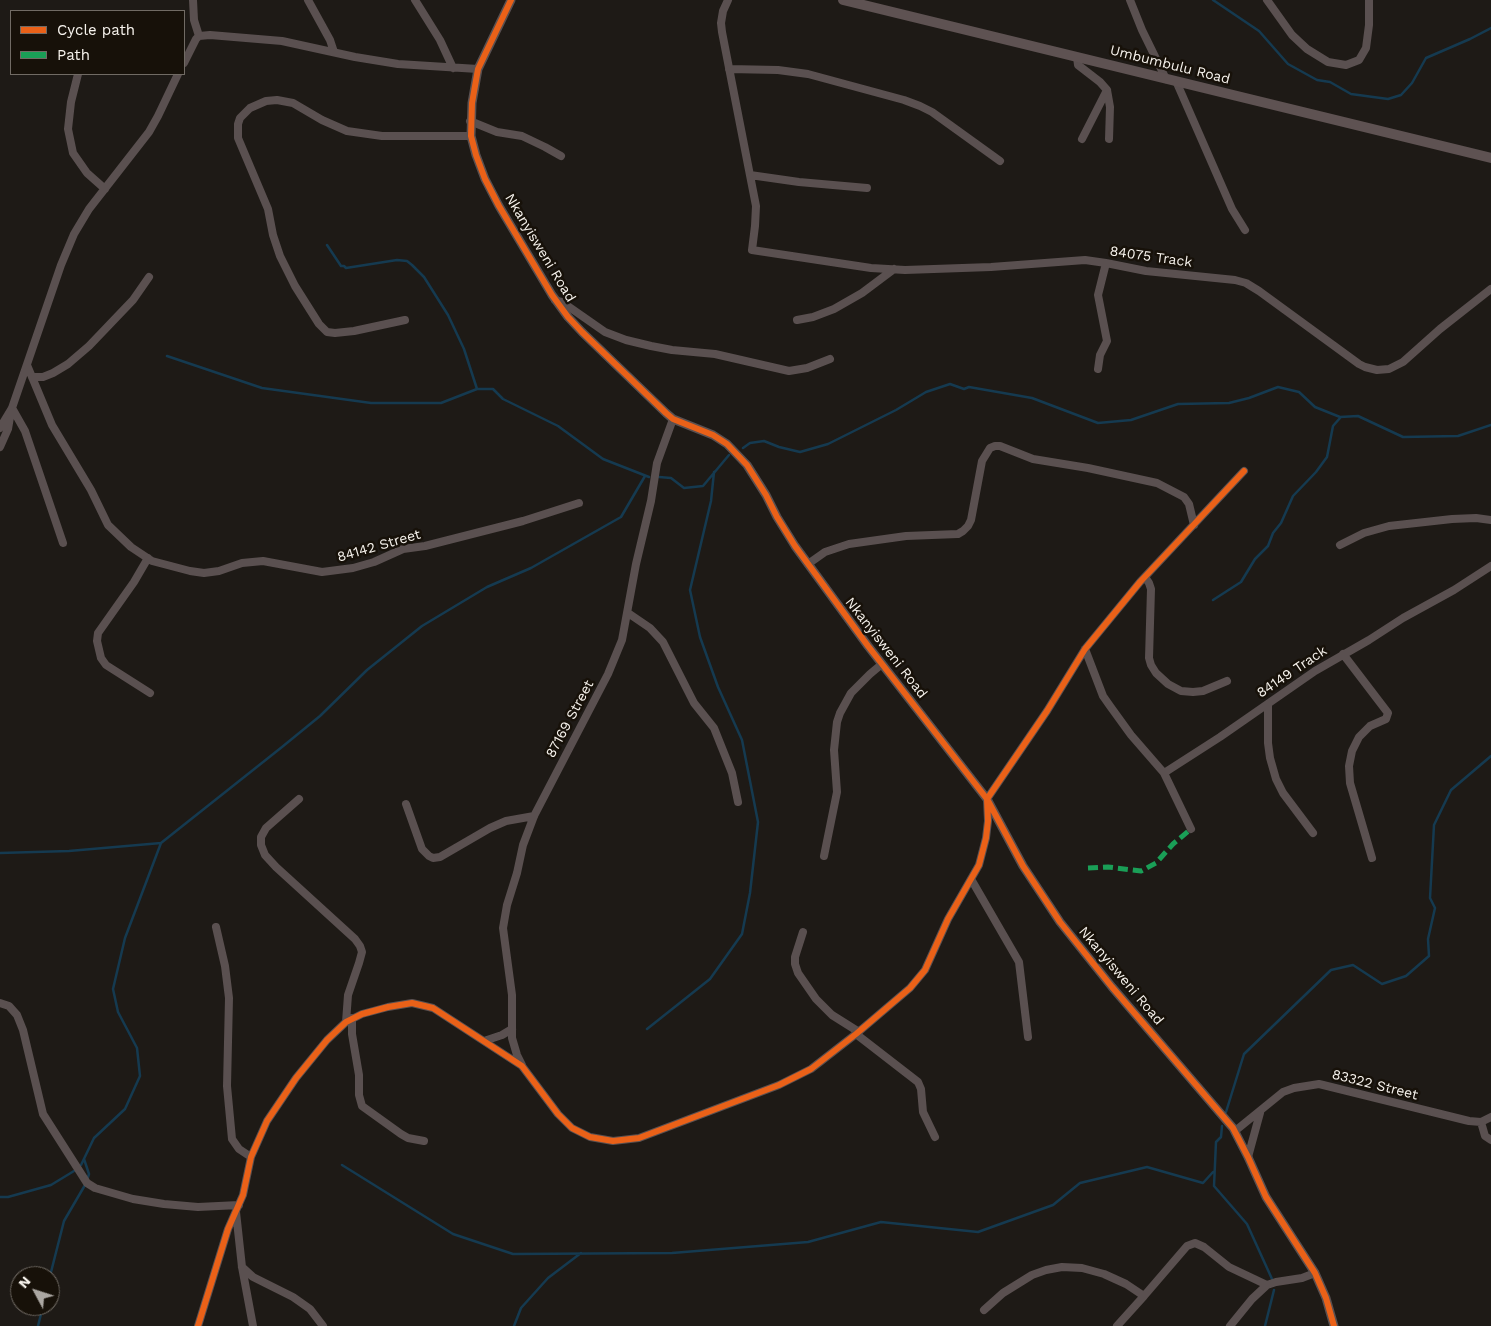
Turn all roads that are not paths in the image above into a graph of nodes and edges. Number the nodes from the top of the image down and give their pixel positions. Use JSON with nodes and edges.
{"nodes":[{"id":1,"x":193,"y":0,"type":"edge"},
{"id":2,"x":308,"y":0,"type":"edge"},
{"id":3,"x":415,"y":0,"type":"edge"},
{"id":4,"x":511,"y":0,"type":"edge"},
{"id":5,"x":728,"y":0,"type":"edge"},
{"id":6,"x":843,"y":0,"type":"edge"},
{"id":7,"x":1130,"y":0,"type":"edge"},
{"id":8,"x":1267,"y":0,"type":"edge"},
{"id":9,"x":1369,"y":0,"type":"edge"},
{"id":10,"x":199,"y":36,"type":"junction"},
{"id":11,"x":334,"y":52,"type":"junction"},
{"id":12,"x":1077,"y":57,"type":"junction"},
{"id":13,"x":185,"y":61,"type":"edge"},
{"id":14,"x":453,"y":68,"type":"junction"},
{"id":15,"x":729,"y":68,"type":"junction"},
{"id":16,"x":478,"y":69,"type":"junction"},
{"id":17,"x":78,"y":75,"type":"edge"},
{"id":18,"x":178,"y":75,"type":"edge"},
{"id":19,"x":1171,"y":80,"type":"junction"},
{"id":20,"x":1107,"y":90,"type":"junction"},
{"id":21,"x":470,"y":122,"type":"junction"},
{"id":22,"x":471,"y":136,"type":"junction"},
{"id":23,"x":1109,"y":138,"type":"dead end"},
{"id":24,"x":1082,"y":139,"type":"dead end"},
{"id":25,"x":561,"y":156,"type":"dead end"},
{"id":26,"x":1491,"y":158,"type":"edge"},
{"id":27,"x":1000,"y":162,"type":"dead end"},
{"id":28,"x":750,"y":175,"type":"junction"},
{"id":29,"x":867,"y":188,"type":"dead end"},
{"id":30,"x":105,"y":189,"type":"junction"},
{"id":31,"x":1245,"y":230,"type":"dead end"},
{"id":32,"x":1106,"y":263,"type":"junction"},
{"id":33,"x":894,"y":269,"type":"junction"},
{"id":34,"x":149,"y":276,"type":"dead end"},
{"id":35,"x":1491,"y":289,"type":"edge"},
{"id":36,"x":555,"y":300,"type":"junction"},
{"id":37,"x":405,"y":320,"type":"dead end"},
{"id":38,"x":797,"y":320,"type":"dead end"},
{"id":39,"x":830,"y":359,"type":"dead end"},
{"id":40,"x":27,"y":365,"type":"junction"},
{"id":41,"x":1098,"y":369,"type":"dead end"},
{"id":42,"x":32,"y":377,"type":"junction"},
{"id":43,"x":11,"y":410,"type":"junction"},
{"id":44,"x":673,"y":419,"type":"junction"},
{"id":45,"x":0,"y":428,"type":"edge"},
{"id":46,"x":0,"y":447,"type":"edge"},
{"id":47,"x":1244,"y":471,"type":"dead end"},
{"id":48,"x":579,"y":503,"type":"dead end"},
{"id":49,"x":1491,"y":520,"type":"edge"},
{"id":50,"x":1194,"y":525,"type":"junction"},
{"id":51,"x":63,"y":543,"type":"dead end"},
{"id":52,"x":1340,"y":544,"type":"dead end"},
{"id":53,"x":148,"y":558,"type":"junction"},
{"id":54,"x":808,"y":564,"type":"junction"},
{"id":55,"x":1491,"y":566,"type":"edge"},
{"id":56,"x":1145,"y":577,"type":"junction"},
{"id":57,"x":628,"y":613,"type":"junction"},
{"id":58,"x":1085,"y":650,"type":"junction"},
{"id":59,"x":1343,"y":654,"type":"junction"},
{"id":60,"x":882,"y":664,"type":"junction"},
{"id":61,"x":1227,"y":681,"type":"dead end"},
{"id":62,"x":150,"y":692,"type":"dead end"},
{"id":63,"x":1268,"y":704,"type":"junction"},
{"id":64,"x":1164,"y":773,"type":"junction"},
{"id":65,"x":300,"y":799,"type":"dead end"},
{"id":66,"x":988,"y":799,"type":"junction"},
{"id":67,"x":738,"y":802,"type":"dead end"},
{"id":68,"x":406,"y":804,"type":"dead end"},
{"id":69,"x":534,"y":816,"type":"junction"},
{"id":70,"x":1191,"y":829,"type":"dead end"},
{"id":71,"x":1313,"y":833,"type":"dead end"},
{"id":72,"x":824,"y":856,"type":"dead end"},
{"id":73,"x":1372,"y":858,"type":"dead end"},
{"id":74,"x":971,"y":879,"type":"junction"},
{"id":75,"x":216,"y":927,"type":"dead end"},
{"id":76,"x":803,"y":932,"type":"dead end"},
{"id":77,"x":0,"y":1003,"type":"edge"},
{"id":78,"x":349,"y":1020,"type":"junction"},
{"id":79,"x":512,"y":1029,"type":"junction"},
{"id":80,"x":858,"y":1033,"type":"junction"},
{"id":81,"x":1028,"y":1037,"type":"dead end"},
{"id":82,"x":484,"y":1041,"type":"junction"},
{"id":83,"x":522,"y":1066,"type":"junction"},
{"id":84,"x":1260,"y":1111,"type":"junction"},
{"id":85,"x":1491,"y":1117,"type":"edge"},
{"id":86,"x":1481,"y":1122,"type":"junction"},
{"id":87,"x":1235,"y":1132,"type":"junction"},
{"id":88,"x":935,"y":1137,"type":"dead end"},
{"id":89,"x":1491,"y":1140,"type":"edge"},
{"id":90,"x":424,"y":1141,"type":"dead end"},
{"id":91,"x":251,"y":1157,"type":"junction"},
{"id":92,"x":1248,"y":1157,"type":"junction"},
{"id":93,"x":237,"y":1208,"type":"junction"},
{"id":94,"x":242,"y":1267,"type":"junction"},
{"id":95,"x":1315,"y":1273,"type":"junction"},
{"id":96,"x":1267,"y":1285,"type":"junction"},
{"id":97,"x":1144,"y":1296,"type":"junction"},
{"id":98,"x":984,"y":1310,"type":"dead end"},
{"id":99,"x":198,"y":1326,"type":"edge"},
{"id":100,"x":253,"y":1326,"type":"edge"},
{"id":101,"x":323,"y":1326,"type":"edge"},
{"id":102,"x":1117,"y":1326,"type":"edge"},
{"id":103,"x":1230,"y":1326,"type":"edge"},
{"id":104,"x":1334,"y":1326,"type":"edge"}],
"edges":[{"from":1,"to":10,"type":"street"},
{"from":2,"to":11,"type":"street"},
{"from":3,"to":14,"type":"street"},
{"from":4,"to":16,"type":"street","name":"Nkanyisweni Road"},
{"from":5,"to":15,"type":"street"},
{"from":6,"to":12,"type":"main road","name":"Umbumbulu Road"},
{"from":7,"to":19,"type":"street"},
{"from":8,"to":9,"type":"street"},
{"from":10,"to":11,"type":"street"},
{"from":10,"to":13,"type":"street"},
{"from":11,"to":14,"type":"street"},
{"from":12,"to":19,"type":"main road","name":"Umbumbulu Road"},
{"from":12,"to":20,"type":"street"},
{"from":14,"to":16,"type":"street"},
{"from":15,"to":27,"type":"street"},
{"from":15,"to":28,"type":"street"},
{"from":16,"to":21,"type":"street","name":"Nkanyisweni Road"},
{"from":17,"to":30,"type":"street"},
{"from":18,"to":30,"type":"street"},
{"from":19,"to":26,"type":"main road","name":"Umbumbulu Road"},
{"from":19,"to":31,"type":"street"},
{"from":20,"to":23,"type":"street"},
{"from":20,"to":24,"type":"street"},
{"from":21,"to":22,"type":"street","name":"Nkanyisweni Road"},
{"from":21,"to":25,"type":"street"},
{"from":22,"to":36,"type":"street","name":"Nkanyisweni Road"},
{"from":22,"to":37,"type":"street"},
{"from":28,"to":29,"type":"street"},
{"from":28,"to":33,"type":"street","name":"84075 Track"},
{"from":30,"to":40,"type":"street"},
{"from":32,"to":33,"type":"street","name":"84075 Track"},
{"from":32,"to":35,"type":"street","name":"84075 Track"},
{"from":32,"to":41,"type":"street"},
{"from":33,"to":38,"type":"street"},
{"from":34,"to":42,"type":"street"},
{"from":36,"to":39,"type":"street"},
{"from":36,"to":44,"type":"street","name":"Nkanyisweni Road"},
{"from":40,"to":42,"type":"street","name":"84142 Street"},
{"from":40,"to":43,"type":"street"},
{"from":42,"to":53,"type":"street","name":"84142 Street"},
{"from":43,"to":45,"type":"street"},
{"from":43,"to":46,"type":"street"},
{"from":43,"to":51,"type":"street"},
{"from":44,"to":54,"type":"street","name":"Nkanyisweni Road"},
{"from":44,"to":57,"type":"street","name":"87169 Street"},
{"from":47,"to":50,"type":"street"},
{"from":48,"to":53,"type":"street","name":"84142 Street"},
{"from":49,"to":52,"type":"street"},
{"from":50,"to":54,"type":"street"},
{"from":50,"to":56,"type":"street"},
{"from":53,"to":62,"type":"street"},
{"from":54,"to":60,"type":"street","name":"Nkanyisweni Road"},
{"from":55,"to":59,"type":"street","name":"84149 Track"},
{"from":56,"to":58,"type":"street"},
{"from":56,"to":61,"type":"street"},
{"from":57,"to":67,"type":"street"},
{"from":57,"to":69,"type":"street","name":"87169 Street"},
{"from":58,"to":64,"type":"street"},
{"from":58,"to":66,"type":"street"},
{"from":59,"to":63,"type":"street","name":"84149 Track"},
{"from":59,"to":73,"type":"street"},
{"from":60,"to":66,"type":"street","name":"Nkanyisweni Road"},
{"from":60,"to":72,"type":"street"},
{"from":63,"to":64,"type":"street","name":"84149 Track"},
{"from":63,"to":71,"type":"street"},
{"from":64,"to":70,"type":"street"},
{"from":65,"to":78,"type":"street"},
{"from":66,"to":74,"type":"street"},
{"from":66,"to":87,"type":"street","name":"Nkanyisweni Road"},
{"from":68,"to":69,"type":"street"},
{"from":69,"to":79,"type":"street","name":"87169 Street"},
{"from":74,"to":80,"type":"street"},
{"from":74,"to":81,"type":"street"},
{"from":75,"to":91,"type":"street"},
{"from":76,"to":80,"type":"street"},
{"from":77,"to":93,"type":"street"},
{"from":78,"to":82,"type":"street"},
{"from":78,"to":90,"type":"street"},
{"from":78,"to":91,"type":"street"},
{"from":79,"to":82,"type":"street"},
{"from":79,"to":83,"type":"street","name":"87169 Street"},
{"from":80,"to":83,"type":"street"},
{"from":80,"to":88,"type":"street"},
{"from":82,"to":83,"type":"street"},
{"from":84,"to":86,"type":"street","name":"83322 Street"},
{"from":84,"to":87,"type":"street","name":"83322 Street"},
{"from":84,"to":92,"type":"street"},
{"from":85,"to":86,"type":"street"},
{"from":86,"to":89,"type":"street"},
{"from":87,"to":92,"type":"street","name":"Nkanyisweni Road"},
{"from":91,"to":93,"type":"street"},
{"from":92,"to":95,"type":"street","name":"Nkanyisweni Road"},
{"from":93,"to":94,"type":"street"},
{"from":93,"to":99,"type":"street"},
{"from":94,"to":100,"type":"street"},
{"from":94,"to":101,"type":"street"},
{"from":95,"to":96,"type":"street"},
{"from":95,"to":104,"type":"street","name":"Nkanyisweni Road"},
{"from":96,"to":97,"type":"street"},
{"from":96,"to":103,"type":"street"},
{"from":97,"to":98,"type":"street"},
{"from":97,"to":102,"type":"street"}]}
